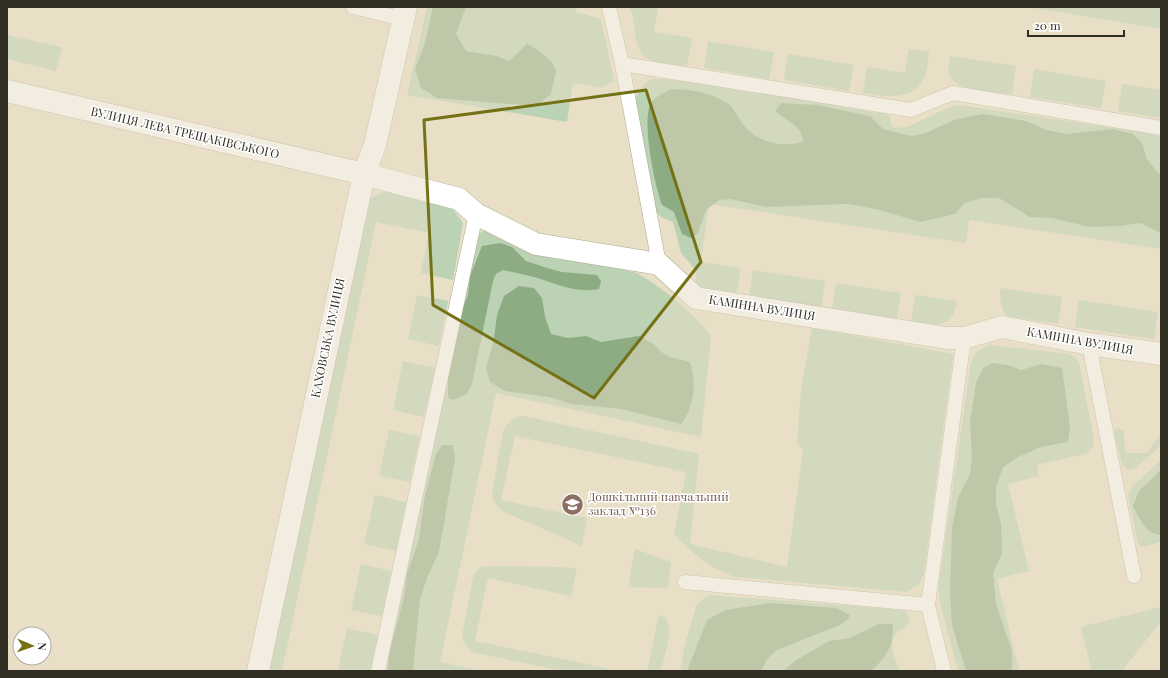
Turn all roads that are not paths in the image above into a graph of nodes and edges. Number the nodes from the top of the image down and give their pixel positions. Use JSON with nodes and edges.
{"nodes":[{"id":1,"x":353,"y":7,"type":"edge"},
{"id":2,"x":609,"y":7,"type":"edge"},
{"id":3,"x":404,"y":13,"type":"edge"},
{"id":4,"x":622,"y":64,"type":"junction"},
{"id":5,"x":7,"y":91,"type":"edge"},
{"id":6,"x":1161,"y":128,"type":"edge"},
{"id":7,"x":364,"y":174,"type":"junction"},
{"id":8,"x":476,"y":214,"type":"junction"},
{"id":9,"x":659,"y":264,"type":"junction"},
{"id":10,"x":964,"y":338,"type":"junction"},
{"id":11,"x":1089,"y":344,"type":"junction"},
{"id":12,"x":1161,"y":354,"type":"edge"},
{"id":13,"x":1134,"y":576,"type":"dead end"},
{"id":14,"x":685,"y":582,"type":"dead end"},
{"id":15,"x":928,"y":605,"type":"junction"},
{"id":16,"x":258,"y":671,"type":"edge"},
{"id":17,"x":378,"y":671,"type":"edge"},
{"id":18,"x":944,"y":671,"type":"edge"}],
"edges":[{"from":1,"to":3,"type":"lane"},
{"from":2,"to":4,"type":"lane"},
{"from":3,"to":7,"type":"street","name":"КАХОВСЬКА ВУЛИЦЯ"},
{"from":4,"to":6,"type":"lane"},
{"from":4,"to":9,"type":"lane"},
{"from":5,"to":7,"type":"street","name":"ВУЛИЦЯ ЛЕВА ТРЕЩАКІВСЬКОГО"},
{"from":7,"to":8,"type":"street"},
{"from":7,"to":16,"type":"street","name":"КАХОВСЬКА ВУЛИЦЯ"},
{"from":8,"to":9,"type":"street"},
{"from":8,"to":17,"type":"lane"},
{"from":9,"to":10,"type":"street","name":"КАМІННА ВУЛИЦЯ"},
{"from":10,"to":11,"type":"street","name":"КАМІННА ВУЛИЦЯ"},
{"from":10,"to":15,"type":"lane"},
{"from":11,"to":12,"type":"street","name":"КАМІННА ВУЛИЦЯ"},
{"from":11,"to":13,"type":"lane"},
{"from":14,"to":15,"type":"lane"},
{"from":15,"to":18,"type":"lane"}]}
